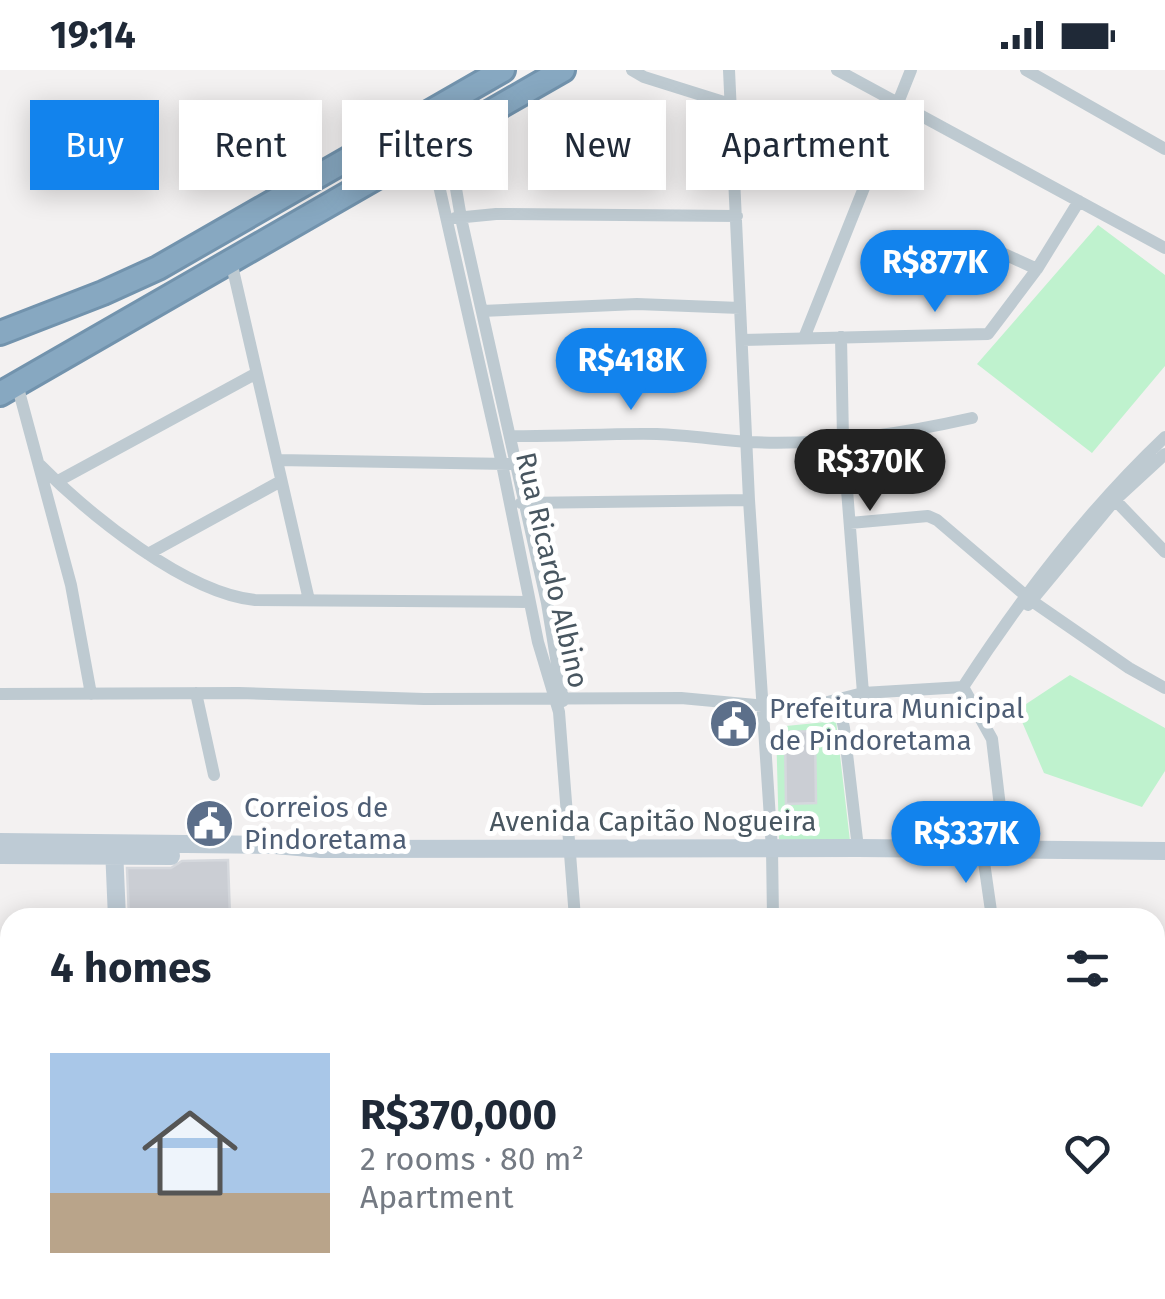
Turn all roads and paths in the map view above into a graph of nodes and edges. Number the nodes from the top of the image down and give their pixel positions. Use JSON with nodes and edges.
{"nodes":[{"id":1,"x":503,"y":70,"type":"edge"},
{"id":2,"x":563,"y":70,"type":"edge"},
{"id":3,"x":632,"y":70,"type":"edge"},
{"id":4,"x":729,"y":70,"type":"edge"},
{"id":5,"x":837,"y":70,"type":"edge"},
{"id":6,"x":911,"y":70,"type":"edge"},
{"id":7,"x":1026,"y":70,"type":"edge"},
{"id":8,"x":717,"y":100,"type":"edge"},
{"id":9,"x":730,"y":100,"type":"edge"},
{"id":10,"x":891,"y":100,"type":"edge"},
{"id":11,"x":900,"y":100,"type":"edge"},
{"id":12,"x":508,"y":101,"type":"edge"},
{"id":13,"x":924,"y":118,"type":"edge"},
{"id":14,"x":1165,"y":149,"type":"edge"},
{"id":15,"x":353,"y":190,"type":"edge"},
{"id":16,"x":448,"y":190,"type":"edge"},
{"id":17,"x":735,"y":190,"type":"edge"},
{"id":18,"x":863,"y":190,"type":"edge"},
{"id":19,"x":1079,"y":201,"type":"junction"},
{"id":20,"x":737,"y":216,"type":"junction"},
{"id":21,"x":454,"y":218,"type":"junction"},
{"id":22,"x":965,"y":236,"type":"dead end"},
{"id":23,"x":1165,"y":248,"type":"edge"},
{"id":24,"x":231,"y":261,"type":"junction"},
{"id":25,"x":1037,"y":269,"type":"junction"},
{"id":26,"x":740,"y":308,"type":"junction"},
{"id":27,"x":482,"y":311,"type":"junction"},
{"id":28,"x":0,"y":333,"type":"edge"},
{"id":29,"x":841,"y":337,"type":"junction"},
{"id":30,"x":804,"y":338,"type":"junction"},
{"id":31,"x":742,"y":340,"type":"junction"},
{"id":32,"x":255,"y":374,"type":"junction"},
{"id":33,"x":490,"y":382,"type":"junction"},
{"id":34,"x":9,"y":389,"type":"edge"},
{"id":35,"x":972,"y":418,"type":"dead end"},
{"id":36,"x":510,"y":436,"type":"junction"},
{"id":37,"x":1165,"y":437,"type":"edge"},
{"id":38,"x":844,"y":439,"type":"junction"},
{"id":39,"x":748,"y":442,"type":"junction"},
{"id":40,"x":1165,"y":454,"type":"edge"},
{"id":41,"x":277,"y":460,"type":"junction"},
{"id":42,"x":509,"y":464,"type":"junction"},
{"id":43,"x":40,"y":465,"type":"junction"},
{"id":44,"x":282,"y":481,"type":"junction"},
{"id":45,"x":58,"y":482,"type":"junction"},
{"id":46,"x":749,"y":500,"type":"junction"},
{"id":47,"x":1116,"y":500,"type":"junction"},
{"id":48,"x":525,"y":502,"type":"junction"},
{"id":49,"x":510,"y":504,"type":"junction"},
{"id":50,"x":850,"y":523,"type":"junction"},
{"id":51,"x":1165,"y":552,"type":"edge"},
{"id":52,"x":148,"y":554,"type":"junction"},
{"id":53,"x":1028,"y":598,"type":"junction"},
{"id":54,"x":310,"y":600,"type":"junction"},
{"id":55,"x":529,"y":602,"type":"junction"},
{"id":56,"x":963,"y":687,"type":"junction"},
{"id":57,"x":1165,"y":688,"type":"edge"},
{"id":58,"x":196,"y":693,"type":"junction"},
{"id":59,"x":863,"y":693,"type":"junction"},
{"id":60,"x":0,"y":694,"type":"edge"},
{"id":61,"x":91,"y":694,"type":"junction"},
{"id":62,"x":559,"y":696,"type":"junction"},
{"id":63,"x":838,"y":701,"type":"junction"},
{"id":64,"x":762,"y":707,"type":"junction"},
{"id":65,"x":214,"y":775,"type":"dead end"},
{"id":66,"x":0,"y":842,"type":"edge"},
{"id":67,"x":772,"y":848,"type":"junction"},
{"id":68,"x":858,"y":848,"type":"junction"},
{"id":69,"x":982,"y":848,"type":"junction"},
{"id":70,"x":1005,"y":849,"type":"junction"},
{"id":71,"x":114,"y":850,"type":"junction"},
{"id":72,"x":569,"y":850,"type":"junction"},
{"id":73,"x":1164,"y":850,"type":"edge"},
{"id":74,"x":0,"y":854,"type":"edge"},
{"id":75,"x":117,"y":908,"type":"edge"},
{"id":76,"x":574,"y":908,"type":"edge"},
{"id":77,"x":773,"y":908,"type":"edge"},
{"id":78,"x":991,"y":908,"type":"edge"}],
"edges":[{"from":1,"to":28,"type":"highway"},
{"from":2,"to":12,"type":"highway"},
{"from":3,"to":8,"type":"street"},
{"from":4,"to":9,"type":"street"},
{"from":5,"to":10,"type":"street"},
{"from":6,"to":11,"type":"street"},
{"from":7,"to":14,"type":"street"},
{"from":13,"to":19,"type":"street"},
{"from":15,"to":24,"type":"highway"},
{"from":16,"to":21,"type":"street","name":"Rua Ricardo Albino"},
{"from":17,"to":20,"type":"street"},
{"from":18,"to":30,"type":"street"},
{"from":19,"to":23,"type":"street"},
{"from":19,"to":25,"type":"street"},
{"from":20,"to":21,"type":"street"},
{"from":20,"to":26,"type":"street"},
{"from":21,"to":27,"type":"street","name":"Rua Ricardo Albino"},
{"from":21,"to":33,"type":"street","name":"Rua Ricardo Albino"},
{"from":22,"to":25,"type":"street"},
{"from":24,"to":32,"type":"street"},
{"from":24,"to":34,"type":"highway"},
{"from":25,"to":29,"type":"street"},
{"from":26,"to":27,"type":"street"},
{"from":26,"to":31,"type":"street"},
{"from":27,"to":33,"type":"street","name":"Rua Ricardo Albino"},
{"from":29,"to":30,"type":"street"},
{"from":29,"to":38,"type":"street"},
{"from":30,"to":31,"type":"street"},
{"from":31,"to":39,"type":"street"},
{"from":32,"to":41,"type":"street"},
{"from":32,"to":45,"type":"street"},
{"from":33,"to":36,"type":"street","name":"Rua Ricardo Albino"},
{"from":33,"to":42,"type":"street","name":"Rua Ricardo Albino"},
{"from":34,"to":43,"type":"street"},
{"from":35,"to":38,"type":"street"},
{"from":36,"to":39,"type":"street"},
{"from":36,"to":42,"type":"street","name":"Rua Ricardo Albino"},
{"from":37,"to":53,"type":"street"},
{"from":38,"to":39,"type":"street"},
{"from":38,"to":50,"type":"street"},
{"from":39,"to":46,"type":"street"},
{"from":40,"to":47,"type":"street"},
{"from":41,"to":42,"type":"street"},
{"from":41,"to":44,"type":"street"},
{"from":42,"to":48,"type":"street","name":"Rua Ricardo Albino"},
{"from":42,"to":49,"type":"street","name":"Rua Ricardo Albino"},
{"from":43,"to":45,"type":"street"},
{"from":43,"to":61,"type":"street"},
{"from":44,"to":52,"type":"street"},
{"from":44,"to":54,"type":"street"},
{"from":45,"to":52,"type":"street"},
{"from":46,"to":48,"type":"street"},
{"from":46,"to":64,"type":"street"},
{"from":47,"to":51,"type":"street"},
{"from":47,"to":53,"type":"street"},
{"from":48,"to":49,"type":"street"},
{"from":48,"to":62,"type":"street","name":"Rua Ricardo Albino"},
{"from":49,"to":55,"type":"street","name":"Rua Ricardo Albino"},
{"from":50,"to":53,"type":"street"},
{"from":50,"to":59,"type":"street"},
{"from":52,"to":54,"type":"street"},
{"from":53,"to":56,"type":"street"},
{"from":53,"to":57,"type":"street"},
{"from":54,"to":55,"type":"street"},
{"from":55,"to":62,"type":"street","name":"Rua Ricardo Albino"},
{"from":56,"to":59,"type":"street"},
{"from":56,"to":70,"type":"street"},
{"from":58,"to":61,"type":"street"},
{"from":58,"to":62,"type":"street"},
{"from":58,"to":65,"type":"street"},
{"from":59,"to":63,"type":"street"},
{"from":60,"to":61,"type":"street"},
{"from":62,"to":64,"type":"street"},
{"from":62,"to":72,"type":"street","name":"Rua Ricardo Albino"},
{"from":63,"to":64,"type":"street"},
{"from":63,"to":68,"type":"street"},
{"from":64,"to":67,"type":"street"},
{"from":66,"to":71,"type":"main road","name":"Avenida Capitão Nogueira"},
{"from":67,"to":68,"type":"main road","name":"Avenida Capitão Nogueira"},
{"from":67,"to":72,"type":"main road","name":"Avenida Capitão Nogueira"},
{"from":67,"to":77,"type":"street"},
{"from":68,"to":69,"type":"main road","name":"Avenida Capitão Nogueira"},
{"from":69,"to":70,"type":"main road","name":"Avenida Capitão Nogueira"},
{"from":69,"to":78,"type":"street"},
{"from":70,"to":73,"type":"main road","name":"Avenida Capitão Nogueira"},
{"from":71,"to":72,"type":"main road","name":"Avenida Capitão Nogueira"},
{"from":71,"to":74,"type":"main road","name":"Avenida Capitão Nogueira"},
{"from":71,"to":75,"type":"main road"},
{"from":72,"to":76,"type":"street","name":"Rua Ricardo Albino"}]}
